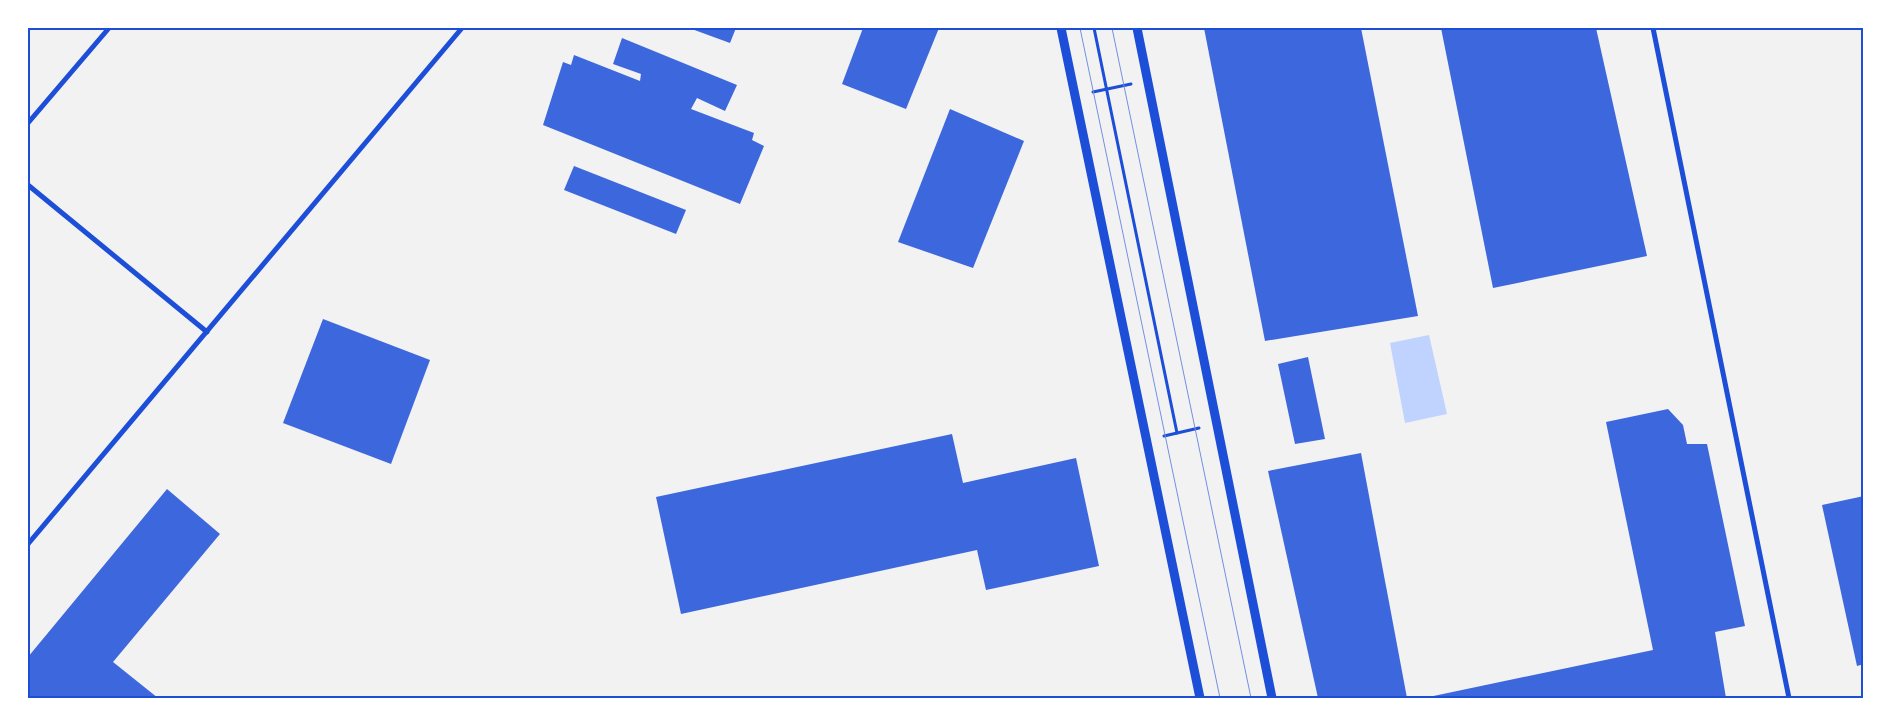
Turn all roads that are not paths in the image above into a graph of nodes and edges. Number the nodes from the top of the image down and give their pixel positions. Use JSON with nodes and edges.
{"nodes":[{"id":1,"x":109,"y":28,"type":"edge"},
{"id":2,"x":462,"y":28,"type":"edge"},
{"id":3,"x":1061,"y":28,"type":"edge"},
{"id":4,"x":1137,"y":28,"type":"edge"},
{"id":5,"x":1653,"y":28,"type":"edge"},
{"id":6,"x":28,"y":123,"type":"edge"},
{"id":7,"x":28,"y":185,"type":"edge"},
{"id":8,"x":207,"y":332,"type":"junction"},
{"id":9,"x":28,"y":544,"type":"edge"},
{"id":10,"x":1200,"y":698,"type":"edge"},
{"id":11,"x":1272,"y":698,"type":"edge"},
{"id":12,"x":1789,"y":698,"type":"edge"}],
"edges":[{"from":1,"to":6,"type":"street"},
{"from":2,"to":8,"type":"street"},
{"from":3,"to":10,"type":"street"},
{"from":4,"to":11,"type":"street"},
{"from":5,"to":12,"type":"street"},
{"from":7,"to":8,"type":"street"},
{"from":8,"to":9,"type":"street"}]}
